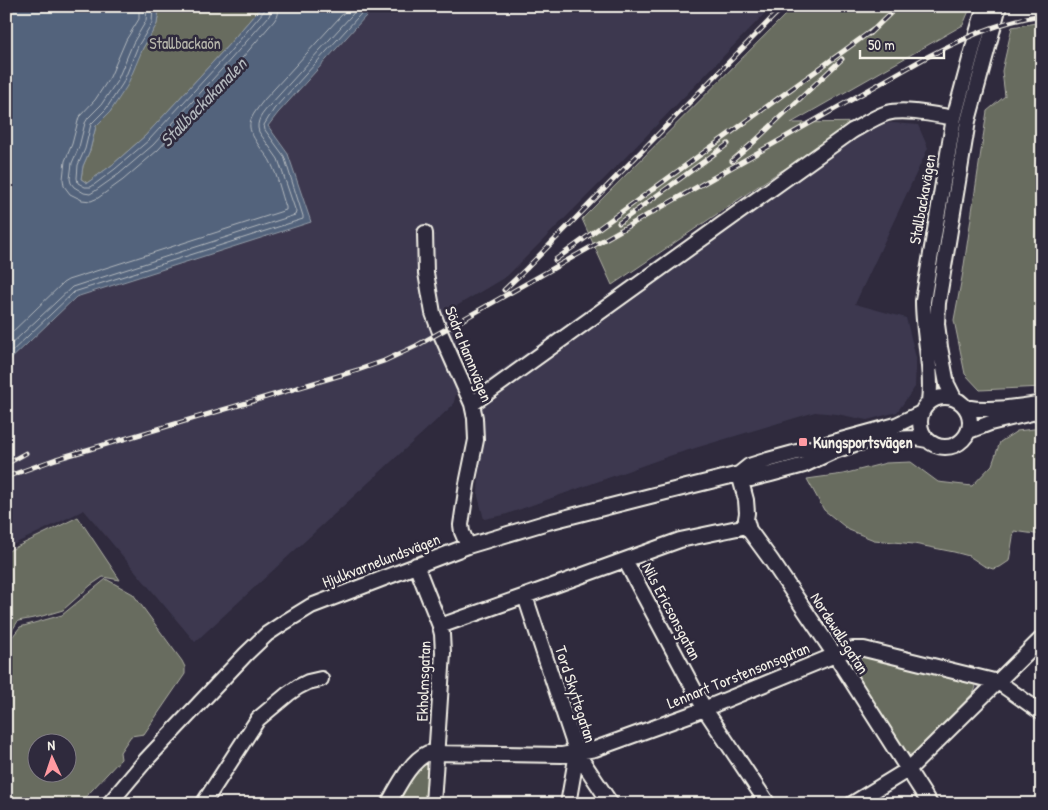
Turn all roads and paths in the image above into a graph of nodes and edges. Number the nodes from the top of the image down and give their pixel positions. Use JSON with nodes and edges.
{"nodes":[{"id":1,"x":985,"y":6,"type":"edge"},
{"id":2,"x":999,"y":6,"type":"edge"},
{"id":3,"x":954,"y":118,"type":"junction"},
{"id":4,"x":425,"y":234,"type":"dead end"},
{"id":5,"x":959,"y":402,"type":"junction"},
{"id":6,"x":1042,"y":403,"type":"edge"},
{"id":7,"x":472,"y":404,"type":"junction"},
{"id":8,"x":925,"y":408,"type":"junction"},
{"id":9,"x":1042,"y":411,"type":"edge"},
{"id":10,"x":969,"y":431,"type":"junction"},
{"id":11,"x":927,"y":440,"type":"junction"},
{"id":12,"x":739,"y":474,"type":"junction"},
{"id":13,"x":747,"y":526,"type":"junction"},
{"id":14,"x":468,"y":546,"type":"junction"},
{"id":15,"x":625,"y":560,"type":"junction"},
{"id":16,"x":416,"y":565,"type":"junction"},
{"id":17,"x":525,"y":596,"type":"junction"},
{"id":18,"x":440,"y":626,"type":"junction"},
{"id":19,"x":1042,"y":638,"type":"edge"},
{"id":20,"x":835,"y":655,"type":"junction"},
{"id":21,"x":321,"y":679,"type":"dead end"},
{"id":22,"x":998,"y":682,"type":"junction"},
{"id":23,"x":704,"y":708,"type":"junction"},
{"id":24,"x":1042,"y":713,"type":"edge"},
{"id":25,"x":436,"y":753,"type":"junction"},
{"id":26,"x":577,"y":753,"type":"junction"},
{"id":27,"x":909,"y":769,"type":"junction"},
{"id":28,"x":109,"y":804,"type":"edge"},
{"id":29,"x":202,"y":804,"type":"edge"},
{"id":30,"x":388,"y":804,"type":"edge"},
{"id":31,"x":433,"y":804,"type":"edge"},
{"id":32,"x":568,"y":804,"type":"edge"},
{"id":33,"x":612,"y":804,"type":"edge"},
{"id":34,"x":768,"y":804,"type":"edge"},
{"id":35,"x":852,"y":804,"type":"edge"},
{"id":36,"x":930,"y":804,"type":"edge"}],
"edges":[{"from":1,"to":3,"type":"street","name":"Stallbackavägen"},
{"from":2,"to":5,"type":"street","name":"Stallbackavägen"},
{"from":3,"to":7,"type":"street"},
{"from":3,"to":8,"type":"street","name":"Stallbackavägen"},
{"from":4,"to":7,"type":"street","name":"Södra Hamnvägen"},
{"from":5,"to":6,"type":"street"},
{"from":5,"to":8,"type":"street"},
{"from":5,"to":10,"type":"street"},
{"from":7,"to":14,"type":"street","name":"Södra Hamnvägen"},
{"from":8,"to":11,"type":"street"},
{"from":8,"to":12,"type":"street","name":"Hjulkvarnelundsvägen"},
{"from":9,"to":10,"type":"street"},
{"from":10,"to":11,"type":"street"},
{"from":11,"to":12,"type":"street","name":"Hjulkvarnelundsvägen"},
{"from":12,"to":13,"type":"street"},
{"from":12,"to":14,"type":"street","name":"Hjulkvarnelundsvägen"},
{"from":13,"to":15,"type":"street"},
{"from":13,"to":20,"type":"street","name":"Nordewallsgatan"},
{"from":14,"to":16,"type":"street","name":"Hjulkvarnelundsvägen"},
{"from":15,"to":17,"type":"street"},
{"from":15,"to":23,"type":"street","name":"Nils Ericsonsgatan"},
{"from":16,"to":18,"type":"street","name":"Ekholmsgatan"},
{"from":16,"to":28,"type":"street","name":"Hjulkvarnelundsvägen"},
{"from":17,"to":18,"type":"street"},
{"from":17,"to":26,"type":"street","name":"Tord Skyttegatan"},
{"from":18,"to":25,"type":"street","name":"Ekholmsgatan"},
{"from":19,"to":22,"type":"street"},
{"from":20,"to":22,"type":"street","name":"Lennart Torstensonsgatan"},
{"from":20,"to":23,"type":"street","name":"Lennart Torstensonsgatan"},
{"from":20,"to":27,"type":"street","name":"Nordewallsgatan"},
{"from":21,"to":29,"type":"street"},
{"from":22,"to":24,"type":"street","name":"Lennart Torstensonsgatan"},
{"from":22,"to":27,"type":"street"},
{"from":23,"to":26,"type":"street","name":"Lennart Torstensonsgatan"},
{"from":23,"to":34,"type":"street","name":"Nils Ericsonsgatan"},
{"from":25,"to":26,"type":"street","name":"Lennart Torstensonsgatan"},
{"from":25,"to":30,"type":"street"},
{"from":25,"to":31,"type":"street","name":"Ekholmsgatan"},
{"from":26,"to":32,"type":"street","name":"Tord Skyttegatan"},
{"from":26,"to":33,"type":"street"},
{"from":27,"to":35,"type":"street"},
{"from":27,"to":36,"type":"street","name":"Nordewallsgatan"}]}
